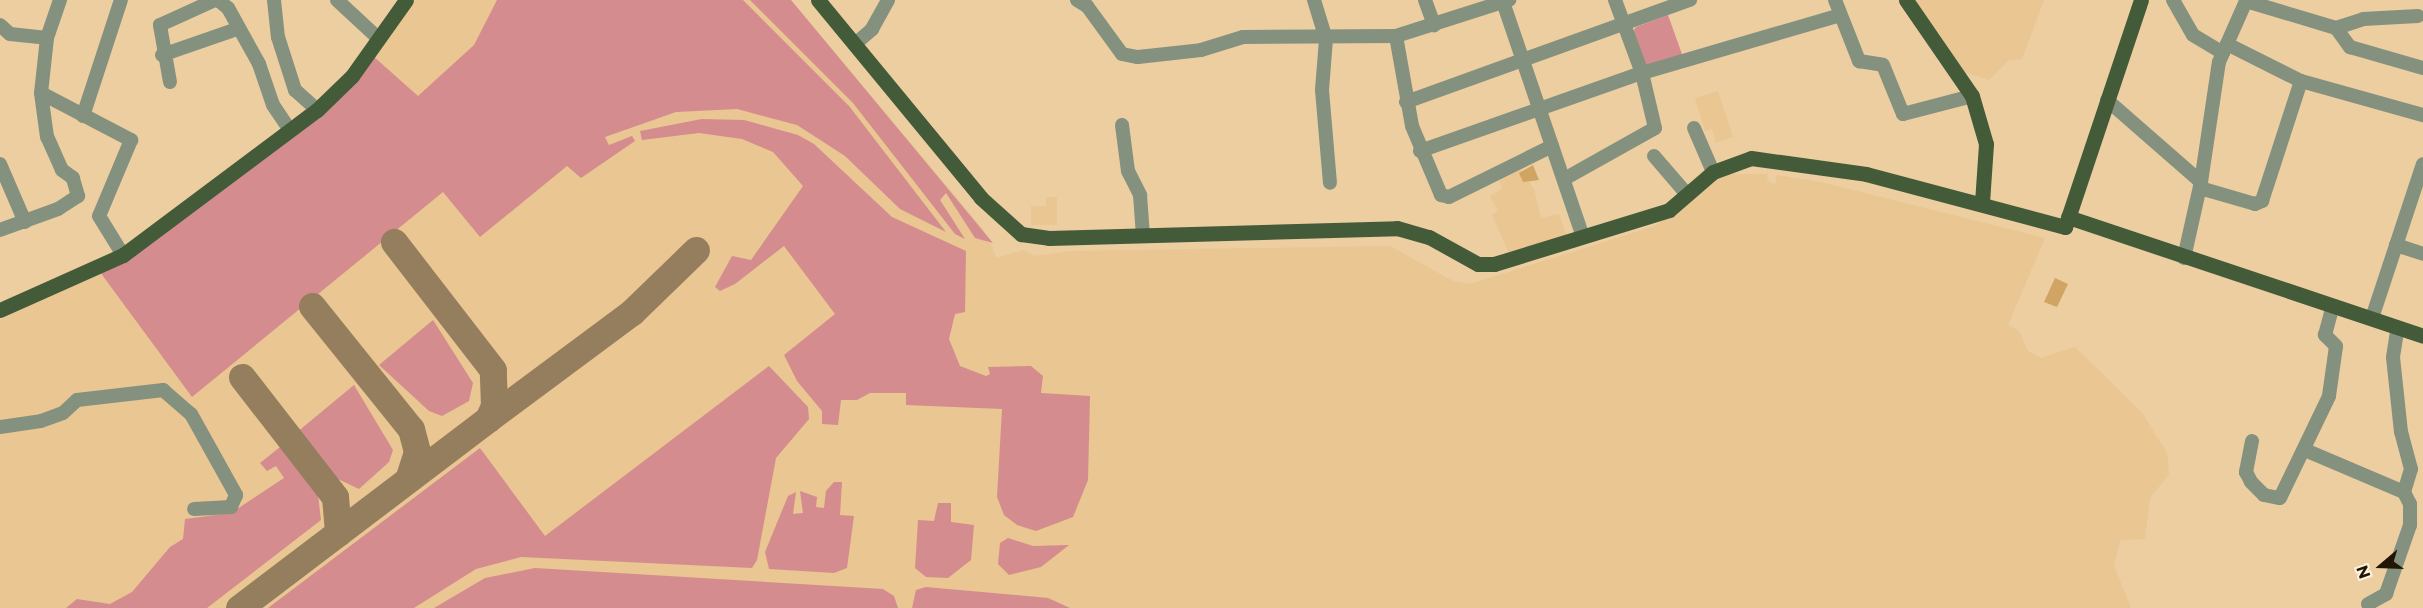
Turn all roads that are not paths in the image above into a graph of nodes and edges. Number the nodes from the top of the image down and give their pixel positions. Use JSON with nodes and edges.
{"nodes":[{"id":1,"x":60,"y":0,"type":"edge"},
{"id":2,"x":121,"y":0,"type":"edge"},
{"id":3,"x":216,"y":0,"type":"edge"},
{"id":4,"x":274,"y":0,"type":"edge"},
{"id":5,"x":337,"y":0,"type":"edge"},
{"id":6,"x":406,"y":0,"type":"edge"},
{"id":7,"x":818,"y":0,"type":"edge"},
{"id":8,"x":888,"y":0,"type":"edge"},
{"id":9,"x":1077,"y":0,"type":"edge"},
{"id":10,"x":1314,"y":0,"type":"edge"},
{"id":11,"x":1425,"y":0,"type":"edge"},
{"id":12,"x":1615,"y":0,"type":"edge"},
{"id":13,"x":1690,"y":0,"type":"edge"},
{"id":14,"x":1835,"y":0,"type":"edge"},
{"id":15,"x":1906,"y":0,"type":"edge"},
{"id":16,"x":2141,"y":0,"type":"edge"},
{"id":17,"x":2173,"y":0,"type":"edge"},
{"id":18,"x":2246,"y":0,"type":"edge"},
{"id":19,"x":1506,"y":1,"type":"edge"},
{"id":20,"x":1840,"y":15,"type":"junction"},
{"id":21,"x":2418,"y":16,"type":"dead end"},
{"id":22,"x":1622,"y":24,"type":"junction"},
{"id":23,"x":0,"y":25,"type":"edge"},
{"id":24,"x":1434,"y":25,"type":"junction"},
{"id":25,"x":2336,"y":28,"type":"junction"},
{"id":26,"x":237,"y":29,"type":"junction"},
{"id":27,"x":1396,"y":36,"type":"junction"},
{"id":28,"x":47,"y":38,"type":"junction"},
{"id":29,"x":378,"y":38,"type":"junction"},
{"id":30,"x":1326,"y":39,"type":"junction"},
{"id":31,"x":855,"y":44,"type":"junction"},
{"id":32,"x":2225,"y":49,"type":"junction"},
{"id":33,"x":162,"y":55,"type":"junction"},
{"id":34,"x":1524,"y":59,"type":"junction"},
{"id":35,"x":2423,"y":68,"type":"edge"},
{"id":36,"x":1642,"y":72,"type":"junction"},
{"id":37,"x":2301,"y":81,"type":"junction"},
{"id":38,"x":170,"y":82,"type":"dead end"},
{"id":39,"x":41,"y":93,"type":"junction"},
{"id":40,"x":1972,"y":96,"type":"junction"},
{"id":41,"x":2107,"y":100,"type":"junction"},
{"id":42,"x":1406,"y":102,"type":"junction"},
{"id":43,"x":1542,"y":106,"type":"junction"},
{"id":44,"x":317,"y":110,"type":"junction"},
{"id":45,"x":2423,"y":115,"type":"edge"},
{"id":46,"x":83,"y":116,"type":"junction"},
{"id":47,"x":1122,"y":125,"type":"dead end"},
{"id":48,"x":1694,"y":128,"type":"dead end"},
{"id":49,"x":290,"y":130,"type":"junction"},
{"id":50,"x":1552,"y":146,"type":"junction"},
{"id":51,"x":1420,"y":151,"type":"junction"},
{"id":52,"x":1654,"y":156,"type":"dead end"},
{"id":53,"x":0,"y":164,"type":"edge"},
{"id":54,"x":2423,"y":164,"type":"edge"},
{"id":55,"x":1713,"y":172,"type":"junction"},
{"id":56,"x":1566,"y":178,"type":"junction"},
{"id":57,"x":1330,"y":183,"type":"dead end"},
{"id":58,"x":2201,"y":185,"type":"junction"},
{"id":59,"x":1685,"y":192,"type":"junction"},
{"id":60,"x":1982,"y":203,"type":"junction"},
{"id":61,"x":2068,"y":217,"type":"junction"},
{"id":62,"x":25,"y":222,"type":"junction"},
{"id":63,"x":0,"y":230,"type":"edge"},
{"id":64,"x":1143,"y":236,"type":"junction"},
{"id":65,"x":1583,"y":237,"type":"junction"},
{"id":66,"x":2396,"y":245,"type":"junction"},
{"id":67,"x":2423,"y":254,"type":"edge"},
{"id":68,"x":123,"y":255,"type":"junction"},
{"id":69,"x":2184,"y":258,"type":"junction"},
{"id":70,"x":2333,"y":306,"type":"junction"},
{"id":71,"x":0,"y":310,"type":"edge"},
{"id":72,"x":2372,"y":318,"type":"junction"},
{"id":73,"x":2398,"y":327,"type":"junction"},
{"id":74,"x":2423,"y":336,"type":"edge"},
{"id":75,"x":0,"y":427,"type":"edge"},
{"id":76,"x":2252,"y":441,"type":"dead end"},
{"id":77,"x":2305,"y":450,"type":"junction"},
{"id":78,"x":2404,"y":492,"type":"junction"},
{"id":79,"x":194,"y":510,"type":"dead end"},
{"id":80,"x":2368,"y":604,"type":"dead end"}],
"edges":[{"from":1,"to":28,"type":"street"},
{"from":2,"to":46,"type":"street"},
{"from":3,"to":26,"type":"street"},
{"from":3,"to":33,"type":"street"},
{"from":4,"to":44,"type":"street"},
{"from":5,"to":29,"type":"street"},
{"from":6,"to":29,"type":"main road"},
{"from":7,"to":31,"type":"main road"},
{"from":8,"to":31,"type":"street"},
{"from":9,"to":30,"type":"street"},
{"from":10,"to":30,"type":"street"},
{"from":11,"to":24,"type":"street"},
{"from":12,"to":22,"type":"street"},
{"from":13,"to":22,"type":"street"},
{"from":14,"to":20,"type":"street"},
{"from":15,"to":40,"type":"main road"},
{"from":16,"to":41,"type":"main road"},
{"from":17,"to":32,"type":"street"},
{"from":18,"to":25,"type":"street"},
{"from":18,"to":32,"type":"street"},
{"from":19,"to":24,"type":"street"},
{"from":19,"to":34,"type":"street"},
{"from":20,"to":36,"type":"street"},
{"from":20,"to":40,"type":"street"},
{"from":21,"to":25,"type":"street"},
{"from":22,"to":34,"type":"street"},
{"from":22,"to":36,"type":"street"},
{"from":23,"to":28,"type":"street"},
{"from":24,"to":27,"type":"street"},
{"from":25,"to":35,"type":"street"},
{"from":26,"to":33,"type":"street"},
{"from":26,"to":49,"type":"street"},
{"from":27,"to":30,"type":"street"},
{"from":27,"to":42,"type":"street"},
{"from":28,"to":39,"type":"street"},
{"from":29,"to":44,"type":"main road"},
{"from":30,"to":57,"type":"street"},
{"from":31,"to":64,"type":"main road"},
{"from":32,"to":37,"type":"street"},
{"from":32,"to":58,"type":"street"},
{"from":33,"to":38,"type":"street"},
{"from":34,"to":42,"type":"street"},
{"from":34,"to":43,"type":"street"},
{"from":36,"to":43,"type":"street"},
{"from":36,"to":56,"type":"street"},
{"from":37,"to":45,"type":"street"},
{"from":37,"to":58,"type":"street"},
{"from":39,"to":46,"type":"street"},
{"from":39,"to":62,"type":"street"},
{"from":40,"to":60,"type":"main road"},
{"from":41,"to":58,"type":"street"},
{"from":41,"to":61,"type":"main road"},
{"from":42,"to":51,"type":"street"},
{"from":43,"to":50,"type":"street"},
{"from":43,"to":51,"type":"street"},
{"from":44,"to":49,"type":"main road"},
{"from":46,"to":68,"type":"street"},
{"from":47,"to":64,"type":"street"},
{"from":48,"to":55,"type":"street"},
{"from":49,"to":68,"type":"main road"},
{"from":50,"to":51,"type":"street"},
{"from":50,"to":56,"type":"street"},
{"from":52,"to":59,"type":"street"},
{"from":53,"to":62,"type":"street"},
{"from":54,"to":66,"type":"street"},
{"from":55,"to":59,"type":"main road"},
{"from":55,"to":60,"type":"main road"},
{"from":56,"to":65,"type":"street"},
{"from":58,"to":69,"type":"street"},
{"from":59,"to":65,"type":"main road"},
{"from":60,"to":61,"type":"main road"},
{"from":61,"to":69,"type":"main road"},
{"from":62,"to":63,"type":"street"},
{"from":64,"to":65,"type":"main road"},
{"from":66,"to":67,"type":"street"},
{"from":66,"to":72,"type":"street"},
{"from":68,"to":71,"type":"main road"},
{"from":69,"to":70,"type":"main road"},
{"from":70,"to":72,"type":"main road"},
{"from":70,"to":77,"type":"street"},
{"from":72,"to":73,"type":"main road"},
{"from":73,"to":74,"type":"main road"},
{"from":73,"to":78,"type":"street"},
{"from":75,"to":79,"type":"street"},
{"from":76,"to":77,"type":"street"},
{"from":77,"to":78,"type":"street"},
{"from":78,"to":80,"type":"street"}]}
